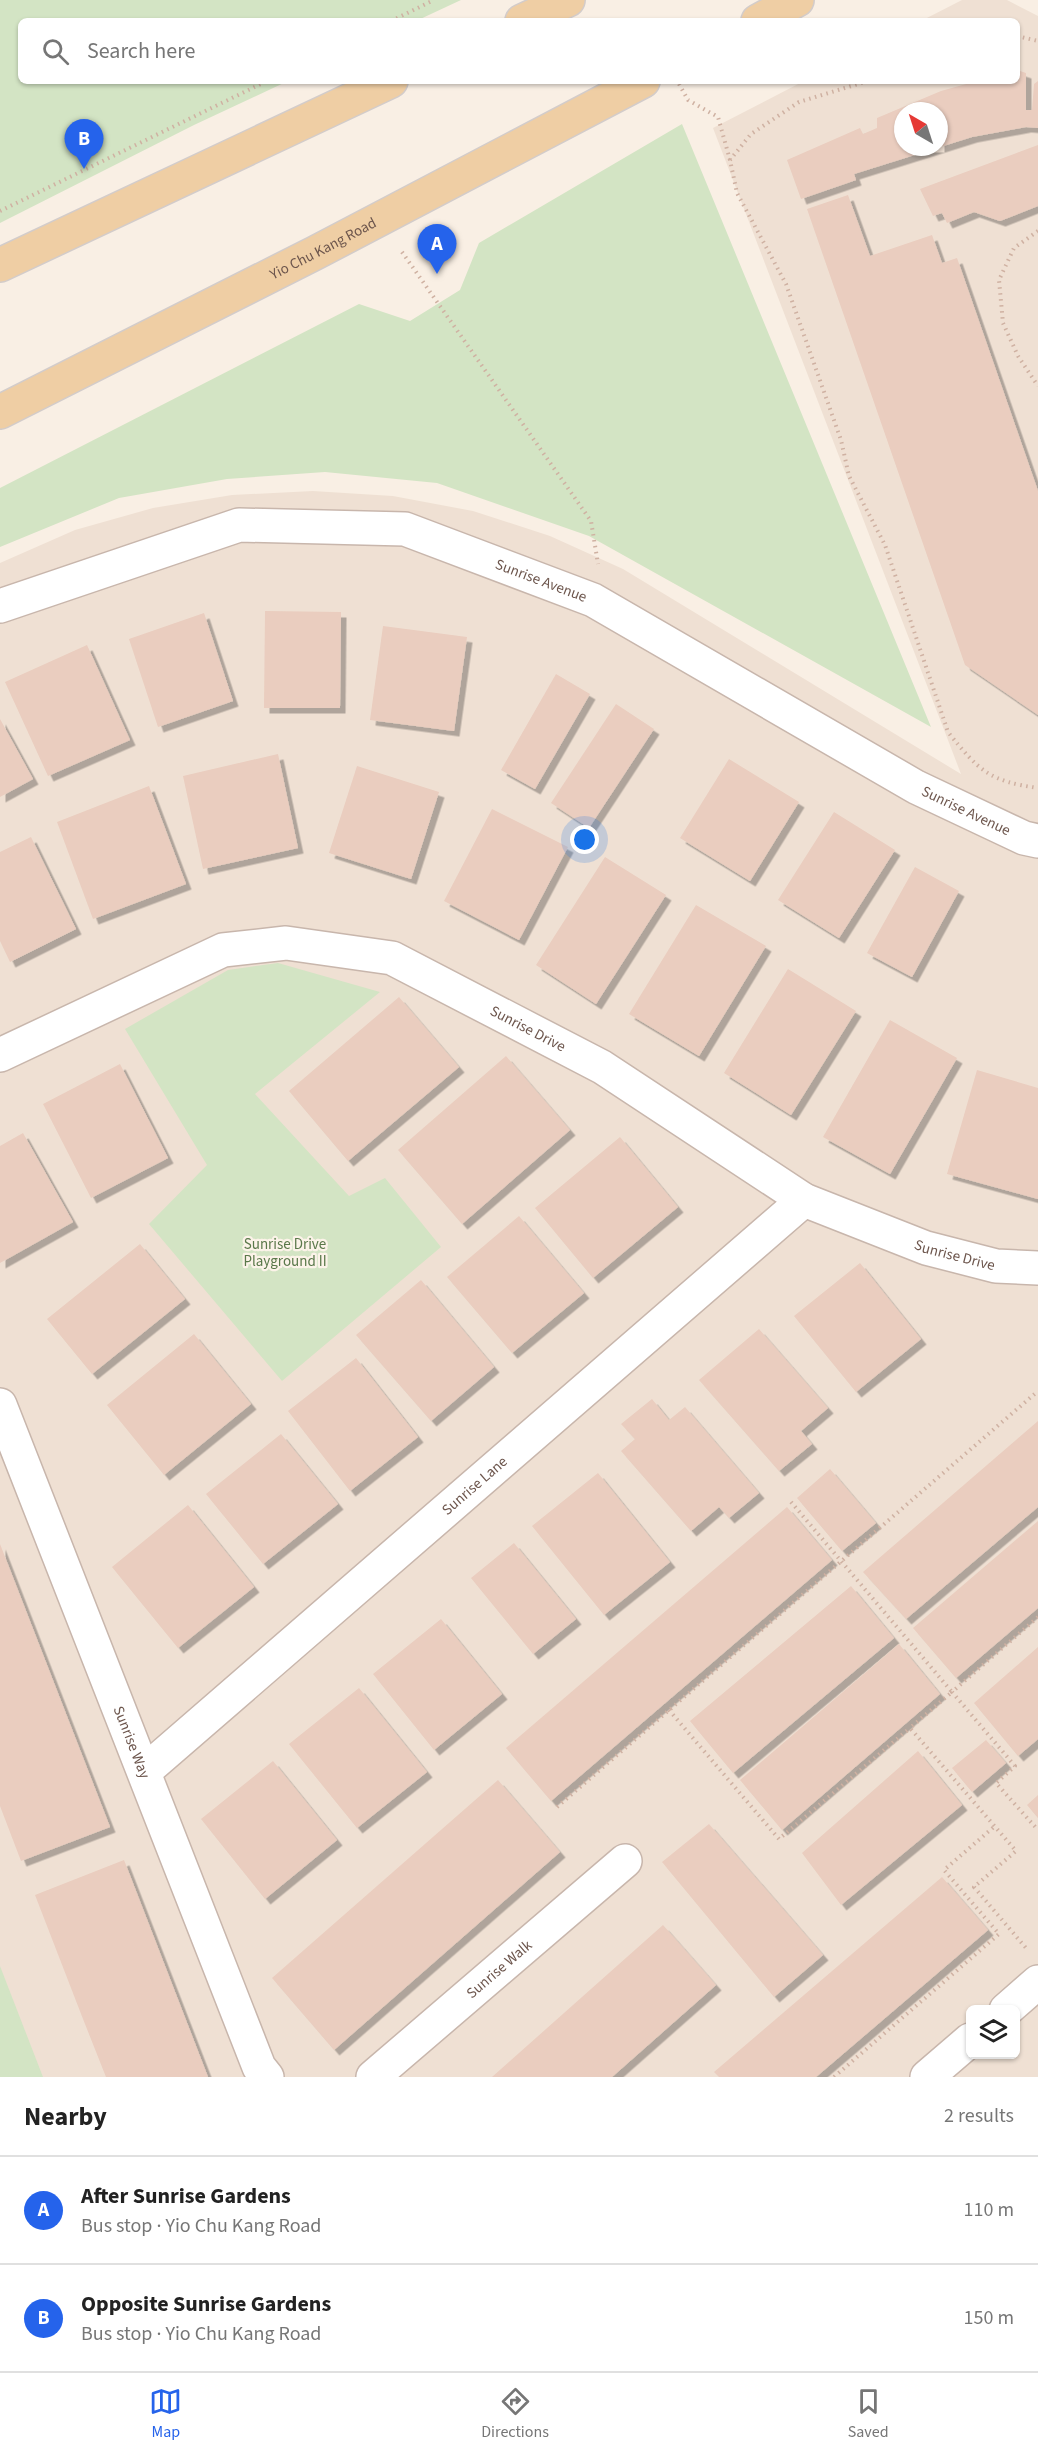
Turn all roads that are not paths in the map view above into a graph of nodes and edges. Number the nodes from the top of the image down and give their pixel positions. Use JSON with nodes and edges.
{"nodes":[{"id":1,"x":568,"y":0,"type":"edge"},
{"id":2,"x":797,"y":0,"type":"edge"},
{"id":3,"x":529,"y":18,"type":"edge"},
{"id":4,"x":764,"y":18,"type":"edge"},
{"id":5,"x":385,"y":84,"type":"edge"},
{"id":6,"x":637,"y":84,"type":"edge"},
{"id":7,"x":0,"y":265,"type":"edge"},
{"id":8,"x":0,"y":412,"type":"edge"},
{"id":9,"x":0,"y":606,"type":"edge"},
{"id":10,"x":1038,"y":841,"type":"edge"},
{"id":11,"x":0,"y":1055,"type":"edge"},
{"id":12,"x":804,"y":1200,"type":"junction"},
{"id":13,"x":1038,"y":1268,"type":"edge"},
{"id":14,"x":0,"y":1405,"type":"edge"},
{"id":15,"x":146,"y":1771,"type":"junction"},
{"id":16,"x":625,"y":1861,"type":"dead end"},
{"id":17,"x":1034,"y":1968,"type":"edge"},
{"id":18,"x":1009,"y":2005,"type":"edge"},
{"id":19,"x":966,"y":2043,"type":"edge"},
{"id":20,"x":267,"y":2077,"type":"edge"},
{"id":21,"x":373,"y":2077,"type":"edge"},
{"id":22,"x":927,"y":2077,"type":"edge"}],
"edges":[{"from":1,"to":3,"type":"main road"},
{"from":2,"to":4,"type":"main road"},
{"from":5,"to":7,"type":"main road"},
{"from":6,"to":8,"type":"main road","name":"Yio Chu Kang Road"},
{"from":9,"to":10,"type":"street","name":"Sunrise Avenue"},
{"from":11,"to":12,"type":"street","name":"Sunrise Drive"},
{"from":12,"to":13,"type":"street","name":"Sunrise Drive"},
{"from":12,"to":15,"type":"street","name":"Sunrise Lane"},
{"from":14,"to":15,"type":"street","name":"Sunrise Way"},
{"from":15,"to":20,"type":"street","name":"Sunrise Way"},
{"from":16,"to":21,"type":"street","name":"Sunrise Walk"},
{"from":17,"to":18,"type":"street"},
{"from":19,"to":22,"type":"street"}]}
